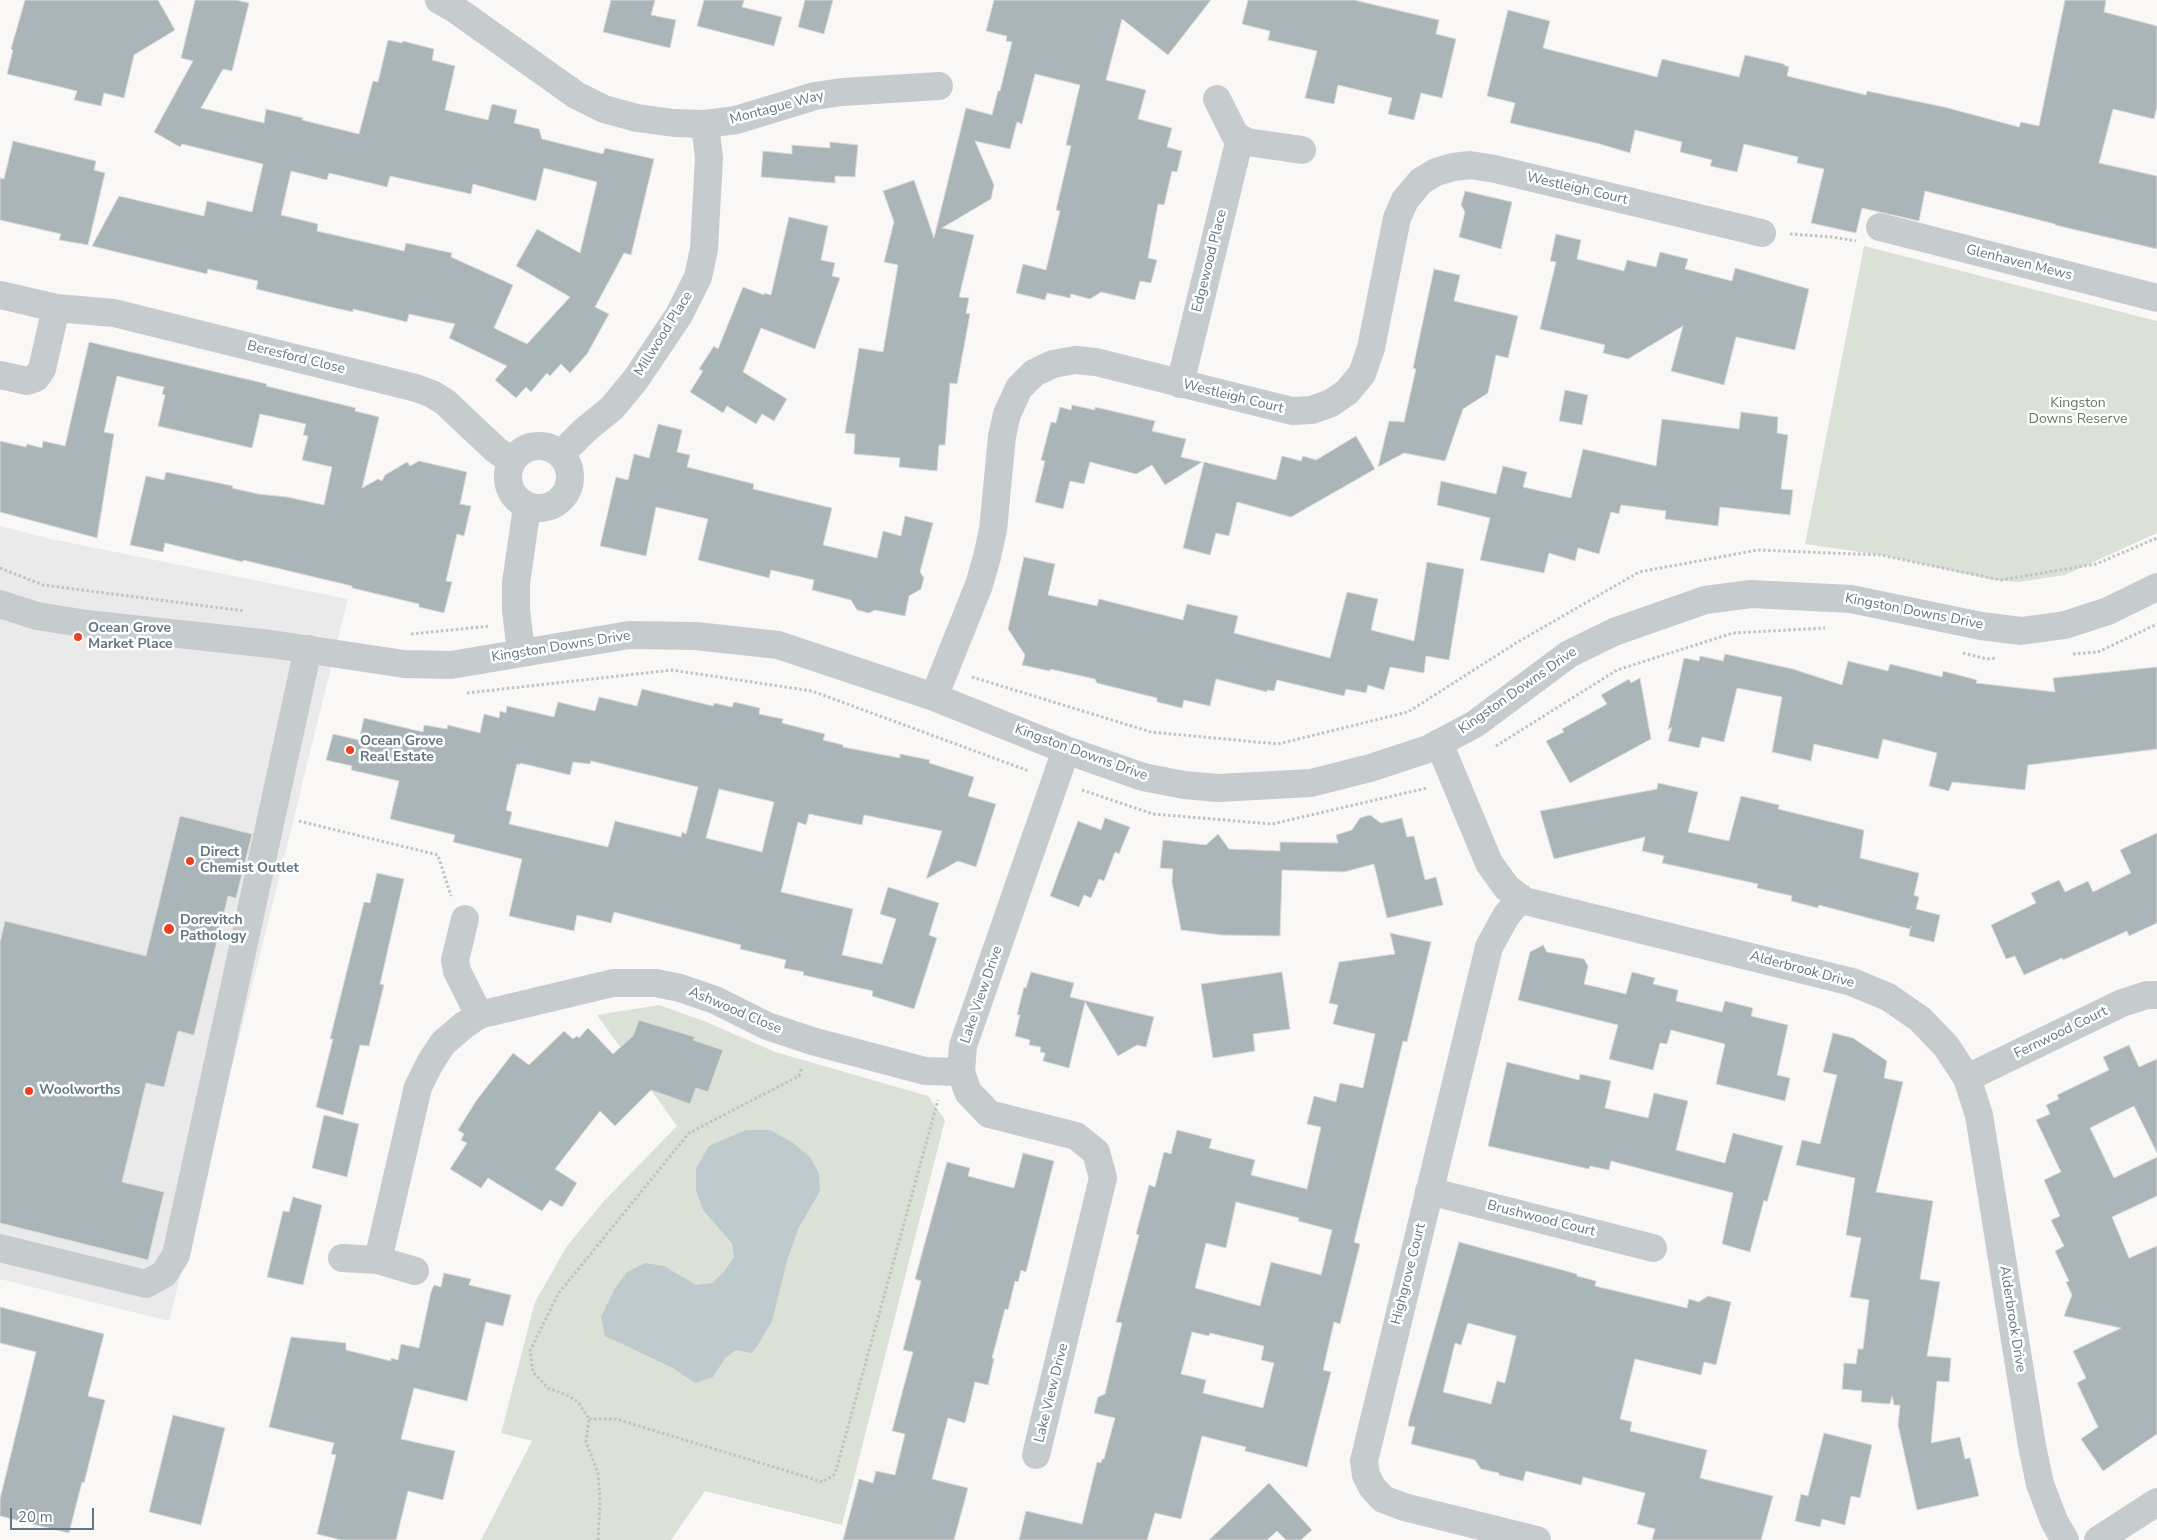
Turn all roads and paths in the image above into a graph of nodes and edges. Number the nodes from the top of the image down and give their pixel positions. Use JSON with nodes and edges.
{"nodes":[{"id":1,"x":440,"y":0,"type":"edge"},
{"id":2,"x":939,"y":86,"type":"dead end"},
{"id":3,"x":1217,"y":100,"type":"dead end"},
{"id":4,"x":705,"y":124,"type":"junction"},
{"id":5,"x":1240,"y":138,"type":"junction"},
{"id":6,"x":1302,"y":150,"type":"dead end"},
{"id":7,"x":1762,"y":233,"type":"joint"},
{"id":8,"x":1869,"y":234,"type":"joint"},
{"id":9,"x":0,"y":295,"type":"edge"},
{"id":10,"x":2157,"y":298,"type":"edge"},
{"id":11,"x":56,"y":308,"type":"junction"},
{"id":12,"x":0,"y":375,"type":"edge"},
{"id":13,"x":1180,"y":384,"type":"junction"},
{"id":14,"x":561,"y":454,"type":"junction"},
{"id":15,"x":512,"y":461,"type":"junction"},
{"id":16,"x":527,"y":506,"type":"junction"},
{"id":17,"x":2157,"y":538,"type":"edge"},
{"id":18,"x":0,"y":568,"type":"edge"},
{"id":19,"x":2157,"y":588,"type":"edge"},
{"id":20,"x":0,"y":604,"type":"edge"},
{"id":21,"x":248,"y":611,"type":"dead end"},
{"id":22,"x":517,"y":623,"type":"junction"},
{"id":23,"x":2157,"y":624,"type":"edge"},
{"id":24,"x":1830,"y":628,"type":"dead end"},
{"id":25,"x":404,"y":635,"type":"dead end"},
{"id":26,"x":308,"y":650,"type":"junction"},
{"id":27,"x":521,"y":652,"type":"junction"},
{"id":28,"x":1959,"y":652,"type":"dead end"},
{"id":29,"x":2070,"y":654,"type":"dead end"},
{"id":30,"x":2005,"y":658,"type":"dead end"},
{"id":31,"x":946,"y":668,"type":"junction"},
{"id":32,"x":458,"y":694,"type":"dead end"},
{"id":33,"x":934,"y":697,"type":"junction"},
{"id":34,"x":1439,"y":743,"type":"junction"},
{"id":35,"x":1493,"y":748,"type":"dead end"},
{"id":36,"x":1066,"y":750,"type":"junction"},
{"id":37,"x":1452,"y":774,"type":"junction"},
{"id":38,"x":1056,"y":782,"type":"junction"},
{"id":39,"x":272,"y":815,"type":"junction"},
{"id":40,"x":1521,"y":898,"type":"junction"},
{"id":41,"x":465,"y":918,"type":"joint"},
{"id":42,"x":2157,"y":994,"type":"edge"},
{"id":43,"x":479,"y":1015,"type":"junction"},
{"id":44,"x":812,"y":1040,"type":"junction"},
{"id":45,"x":953,"y":1072,"type":"junction"},
{"id":46,"x":1967,"y":1078,"type":"junction"},
{"id":47,"x":1429,"y":1191,"type":"junction"},
{"id":48,"x":0,"y":1248,"type":"edge"},
{"id":49,"x":1653,"y":1248,"type":"dead end"},
{"id":50,"x":342,"y":1258,"type":"dead end"},
{"id":51,"x":378,"y":1260,"type":"junction"},
{"id":52,"x":415,"y":1271,"type":"dead end"},
{"id":53,"x":589,"y":1418,"type":"junction"},
{"id":54,"x":1036,"y":1455,"type":"dead end"},
{"id":55,"x":2157,"y":1502,"type":"edge"},
{"id":56,"x":598,"y":1540,"type":"edge"},
{"id":57,"x":1537,"y":1540,"type":"edge"},
{"id":58,"x":2065,"y":1540,"type":"edge"},
{"id":59,"x":2098,"y":1540,"type":"edge"}],
"edges":[{"from":1,"to":4,"type":"street","name":"Montague Way"},
{"from":2,"to":4,"type":"street","name":"Montague Way"},
{"from":3,"to":5,"type":"street"},
{"from":4,"to":14,"type":"street","name":"Millwood Place"},
{"from":5,"to":6,"type":"street"},
{"from":5,"to":13,"type":"street","name":"Edgewood Place"},
{"from":7,"to":8,"type":"path"},
{"from":7,"to":13,"type":"street","name":"Westleigh Court"},
{"from":8,"to":10,"type":"street","name":"Glenhaven Mews"},
{"from":9,"to":11,"type":"street","name":"Beresford Close"},
{"from":11,"to":12,"type":"street"},
{"from":11,"to":15,"type":"street","name":"Beresford Close"},
{"from":13,"to":31,"type":"street","name":"Westleigh Court"},
{"from":14,"to":15,"type":"street"},
{"from":14,"to":16,"type":"street"},
{"from":15,"to":16,"type":"street"},
{"from":16,"to":22,"type":"street"},
{"from":17,"to":31,"type":"path"},
{"from":18,"to":21,"type":"path"},
{"from":19,"to":34,"type":"street","name":"Kingston Downs Drive"},
{"from":20,"to":26,"type":"street","name":"Kingston Downs Drive"},
{"from":22,"to":25,"type":"path"},
{"from":22,"to":27,"type":"street"},
{"from":23,"to":29,"type":"path"},
{"from":24,"to":35,"type":"path"},
{"from":26,"to":27,"type":"street","name":"Kingston Downs Drive"},
{"from":26,"to":39,"type":"street"},
{"from":27,"to":33,"type":"street","name":"Kingston Downs Drive"},
{"from":28,"to":30,"type":"path"},
{"from":31,"to":33,"type":"street","name":"Westleigh Court"},
{"from":32,"to":38,"type":"path"},
{"from":33,"to":36,"type":"street","name":"Kingston Downs Drive"},
{"from":34,"to":36,"type":"street","name":"Kingston Downs Drive"},
{"from":34,"to":37,"type":"street","name":"Alderbrook Drive"},
{"from":36,"to":38,"type":"street","name":"Lake View Drive"},
{"from":37,"to":38,"type":"path"},
{"from":37,"to":40,"type":"street","name":"Alderbrook Drive"},
{"from":38,"to":45,"type":"street","name":"Lake View Drive"},
{"from":39,"to":41,"type":"path"},
{"from":39,"to":48,"type":"street"},
{"from":40,"to":46,"type":"street","name":"Alderbrook Drive"},
{"from":40,"to":47,"type":"street","name":"Highgrove Court"},
{"from":41,"to":43,"type":"street"},
{"from":42,"to":46,"type":"street","name":"Fernwood Court"},
{"from":43,"to":44,"type":"street","name":"Ashwood Close"},
{"from":43,"to":51,"type":"street","name":"Ashwood Close"},
{"from":44,"to":45,"type":"street","name":"Ashwood Close"},
{"from":44,"to":53,"type":"path"},
{"from":45,"to":53,"type":"path"},
{"from":45,"to":54,"type":"street","name":"Lake View Drive"},
{"from":46,"to":58,"type":"street","name":"Alderbrook Drive"},
{"from":47,"to":49,"type":"street","name":"Brushwood Court"},
{"from":47,"to":57,"type":"street","name":"Highgrove Court"},
{"from":50,"to":51,"type":"street"},
{"from":51,"to":52,"type":"street"},
{"from":53,"to":56,"type":"path"},
{"from":55,"to":59,"type":"street"}]}
